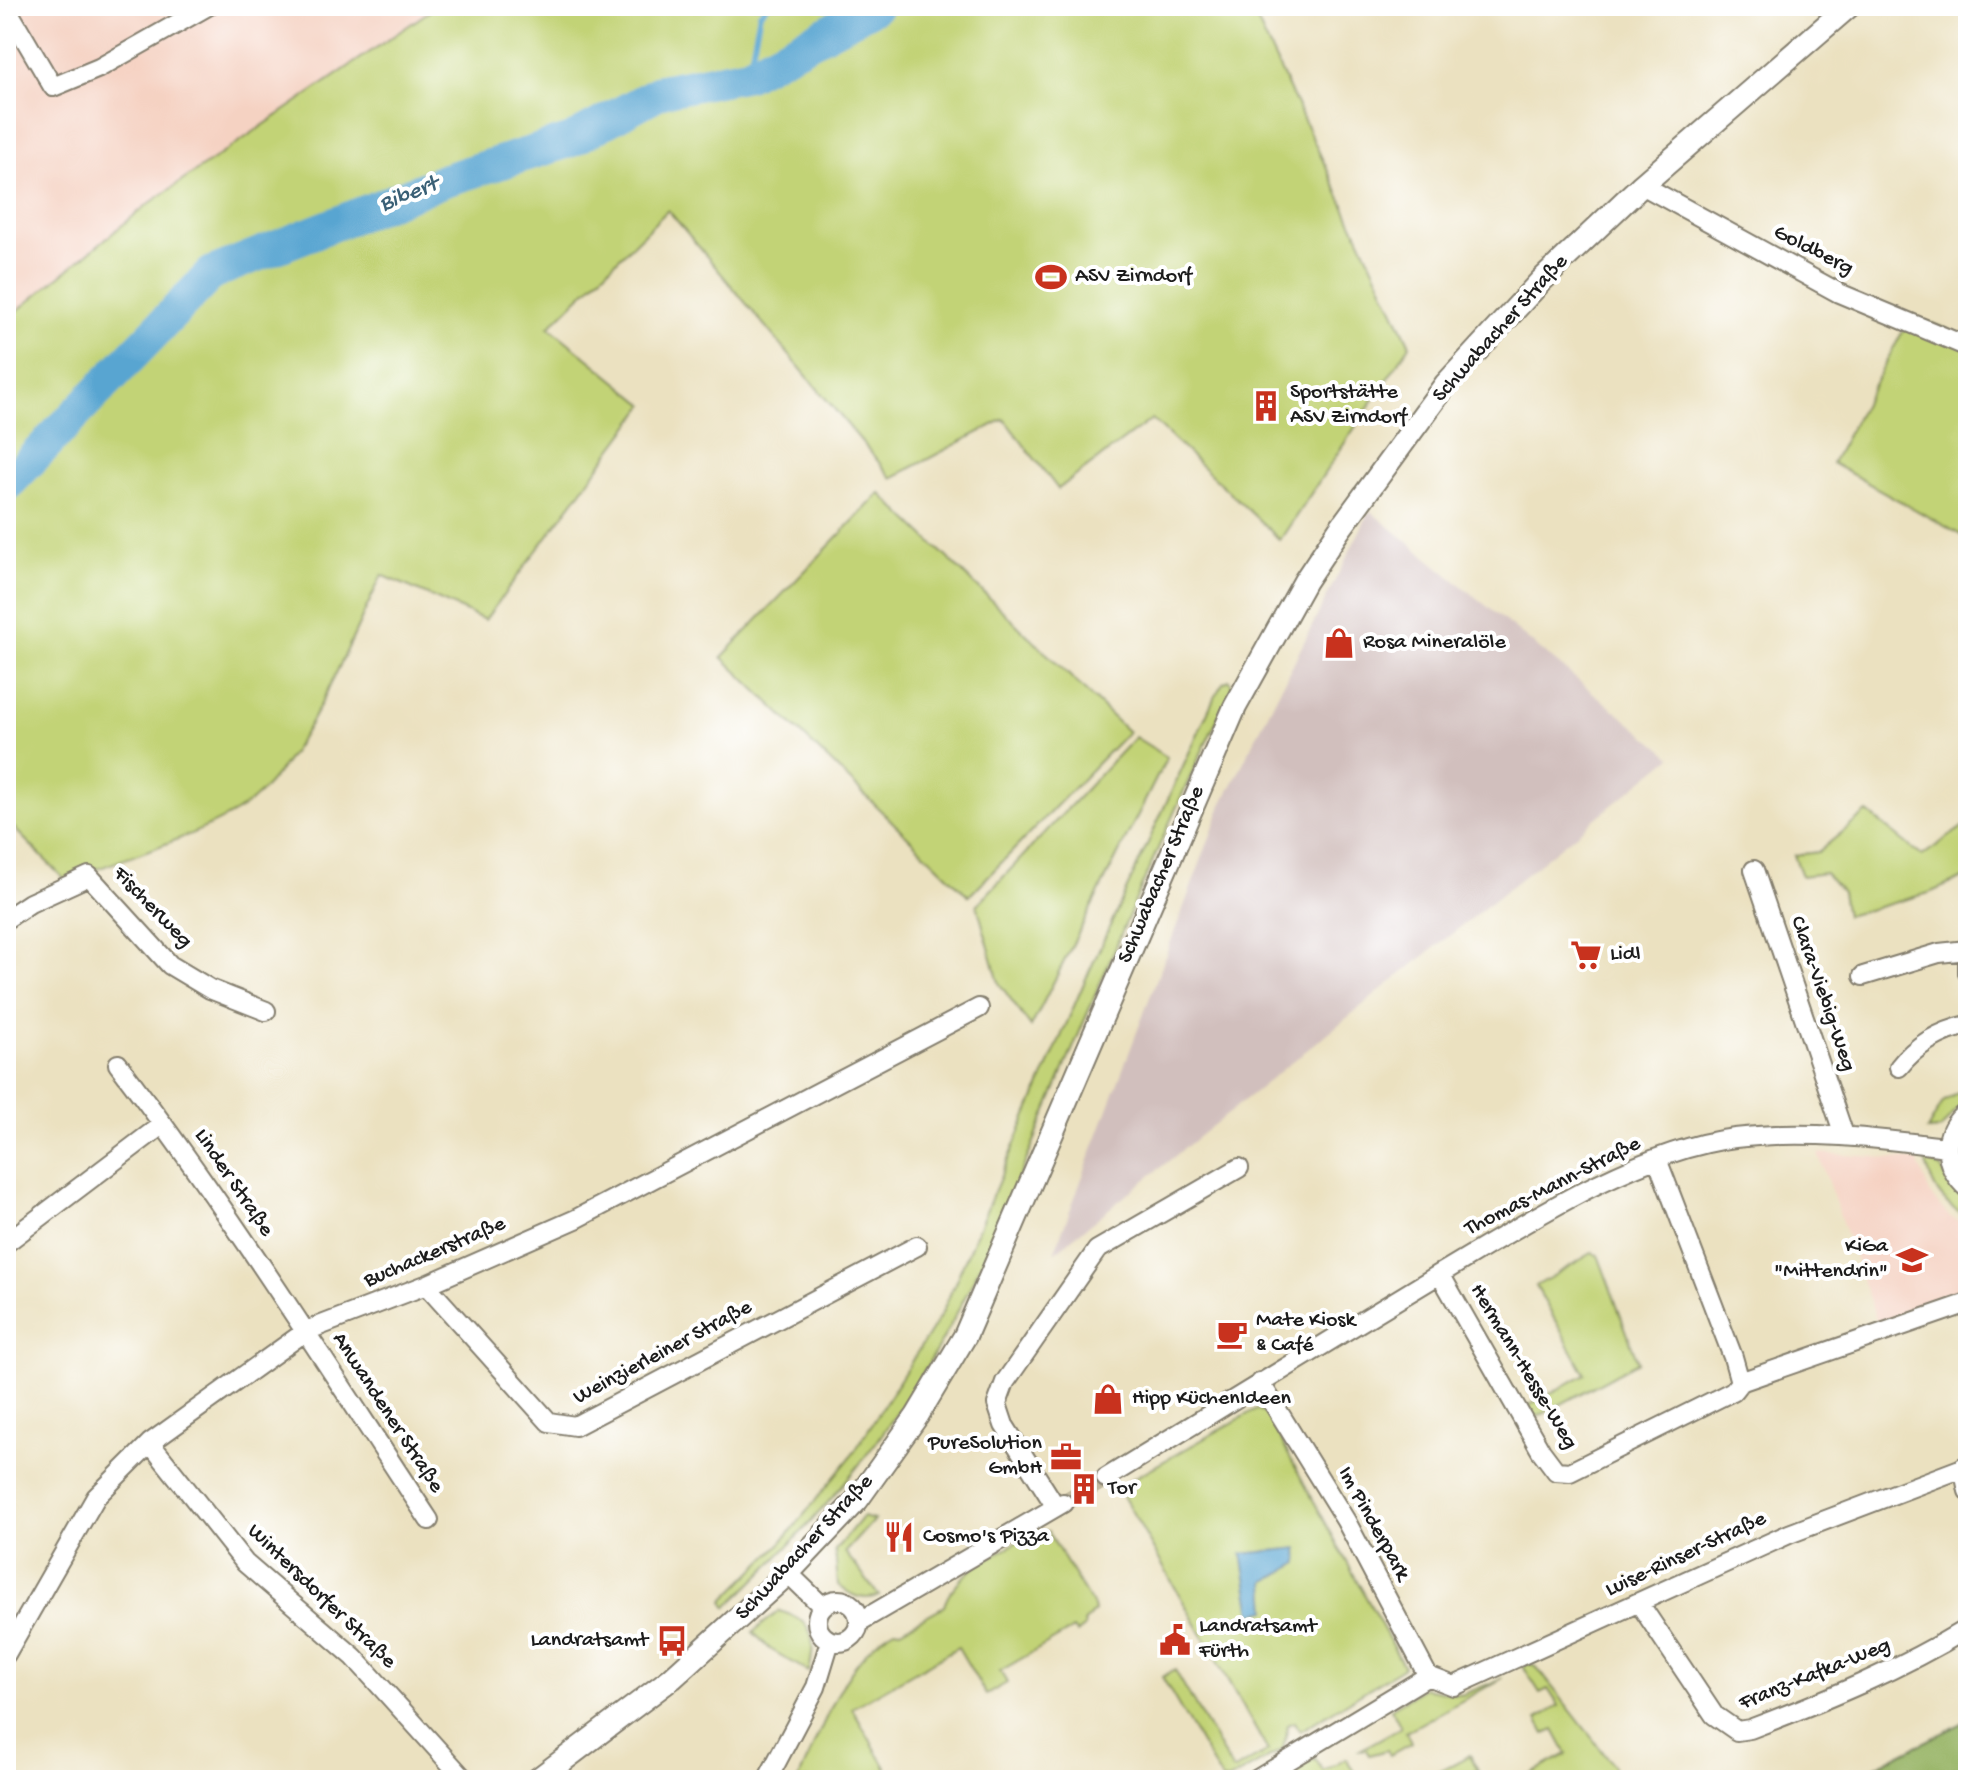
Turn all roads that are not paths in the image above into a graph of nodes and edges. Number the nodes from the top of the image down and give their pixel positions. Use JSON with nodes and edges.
{"nodes":[{"id":1,"x":208,"y":6,"type":"edge"},
{"id":2,"x":1849,"y":6,"type":"edge"},
{"id":3,"x":6,"y":7,"type":"edge"},
{"id":4,"x":1642,"y":185,"type":"junction"},
{"id":5,"x":1968,"y":347,"type":"edge"},
{"id":6,"x":1754,"y":870,"type":"dead end"},
{"id":7,"x":6,"y":919,"type":"edge"},
{"id":8,"x":1968,"y":950,"type":"edge"},
{"id":9,"x":1968,"y":973,"type":"edge"},
{"id":10,"x":1863,"y":976,"type":"dead end"},
{"id":11,"x":979,"y":1008,"type":"dead end"},
{"id":12,"x":266,"y":1011,"type":"dead end"},
{"id":13,"x":1968,"y":1025,"type":"edge"},
{"id":14,"x":118,"y":1064,"type":"dead end"},
{"id":15,"x":1899,"y":1067,"type":"dead end"},
{"id":16,"x":1968,"y":1111,"type":"edge"},
{"id":17,"x":163,"y":1124,"type":"junction"},
{"id":18,"x":1844,"y":1135,"type":"junction"},
{"id":19,"x":1946,"y":1147,"type":"junction"},
{"id":20,"x":1657,"y":1159,"type":"junction"},
{"id":21,"x":1239,"y":1168,"type":"dead end"},
{"id":22,"x":1968,"y":1189,"type":"edge"},
{"id":23,"x":6,"y":1243,"type":"edge"},
{"id":24,"x":917,"y":1246,"type":"dead end"},
{"id":25,"x":1440,"y":1274,"type":"junction"},
{"id":26,"x":426,"y":1285,"type":"junction"},
{"id":27,"x":1968,"y":1303,"type":"edge"},
{"id":28,"x":306,"y":1331,"type":"junction"},
{"id":29,"x":1260,"y":1382,"type":"junction"},
{"id":30,"x":1740,"y":1382,"type":"junction"},
{"id":31,"x":150,"y":1443,"type":"junction"},
{"id":32,"x":1966,"y":1467,"type":"edge"},
{"id":33,"x":1106,"y":1478,"type":"tunnel mouth"},
{"id":34,"x":1968,"y":1491,"type":"edge"},
{"id":35,"x":429,"y":1520,"type":"dead end"},
{"id":36,"x":788,"y":1573,"type":"junction"},
{"id":37,"x":1639,"y":1603,"type":"junction"},
{"id":38,"x":822,"y":1606,"type":"junction"},
{"id":39,"x":859,"y":1622,"type":"junction"},
{"id":40,"x":1968,"y":1628,"type":"edge"},
{"id":41,"x":830,"y":1641,"type":"junction"},
{"id":42,"x":6,"y":1654,"type":"edge"},
{"id":43,"x":1428,"y":1676,"type":"junction"},
{"id":44,"x":465,"y":1780,"type":"edge"},
{"id":45,"x":537,"y":1780,"type":"edge"},
{"id":46,"x":767,"y":1780,"type":"edge"},
{"id":47,"x":1256,"y":1780,"type":"edge"}],
"edges":[{"from":1,"to":3,"type":"street"},
{"from":2,"to":4,"type":"street","name":"Schwabacher Straße"},
{"from":4,"to":5,"type":"street","name":"Goldberg"},
{"from":4,"to":36,"type":"street","name":"Schwabacher Straße"},
{"from":6,"to":18,"type":"street","name":"Clara-Viebig-Weg"},
{"from":7,"to":12,"type":"street","name":"Fischerweg"},
{"from":8,"to":9,"type":"street"},
{"from":8,"to":10,"type":"street"},
{"from":11,"to":26,"type":"street","name":"Buchackerstraße"},
{"from":13,"to":15,"type":"street"},
{"from":14,"to":17,"type":"street","name":"Linder Straße"},
{"from":16,"to":19,"type":"street"},
{"from":17,"to":23,"type":"street"},
{"from":17,"to":28,"type":"street","name":"Linder Straße"},
{"from":18,"to":19,"type":"street","name":"Thomas-Mann-Straße"},
{"from":18,"to":20,"type":"street","name":"Thomas-Mann-Straße"},
{"from":19,"to":22,"type":"street"},
{"from":20,"to":25,"type":"street","name":"Thomas-Mann-Straße"},
{"from":20,"to":30,"type":"street"},
{"from":21,"to":39,"type":"street"},
{"from":24,"to":26,"type":"street","name":"Weinzierleiner Straße"},
{"from":25,"to":29,"type":"street","name":"Thomas-Mann-Straße"},
{"from":25,"to":30,"type":"street","name":"Hermann-Hesse-Weg"},
{"from":26,"to":28,"type":"street","name":"Buchackerstraße"},
{"from":27,"to":30,"type":"street","name":"Hermann-Hesse-Weg"},
{"from":28,"to":31,"type":"street","name":"Buchackerstraße"},
{"from":28,"to":35,"type":"street","name":"Anwandener Straße"},
{"from":29,"to":33,"type":"street"},
{"from":29,"to":43,"type":"street","name":"Im Pinderpark"},
{"from":31,"to":42,"type":"street","name":"Buchackerstraße"},
{"from":31,"to":44,"type":"street","name":"Wintersdorfer Straße"},
{"from":32,"to":34,"type":"street"},
{"from":32,"to":37,"type":"street","name":"Luise-Rinser-Straße"},
{"from":36,"to":38,"type":"street"},
{"from":36,"to":45,"type":"street","name":"Schwabacher Straße"},
{"from":37,"to":40,"type":"street","name":"Franz-Kafka-Weg"},
{"from":37,"to":43,"type":"street","name":"Luise-Rinser-Straße"},
{"from":38,"to":39,"type":"street"},
{"from":38,"to":41,"type":"street"},
{"from":39,"to":41,"type":"street"},
{"from":41,"to":46,"type":"street"},
{"from":43,"to":47,"type":"street"}]}
